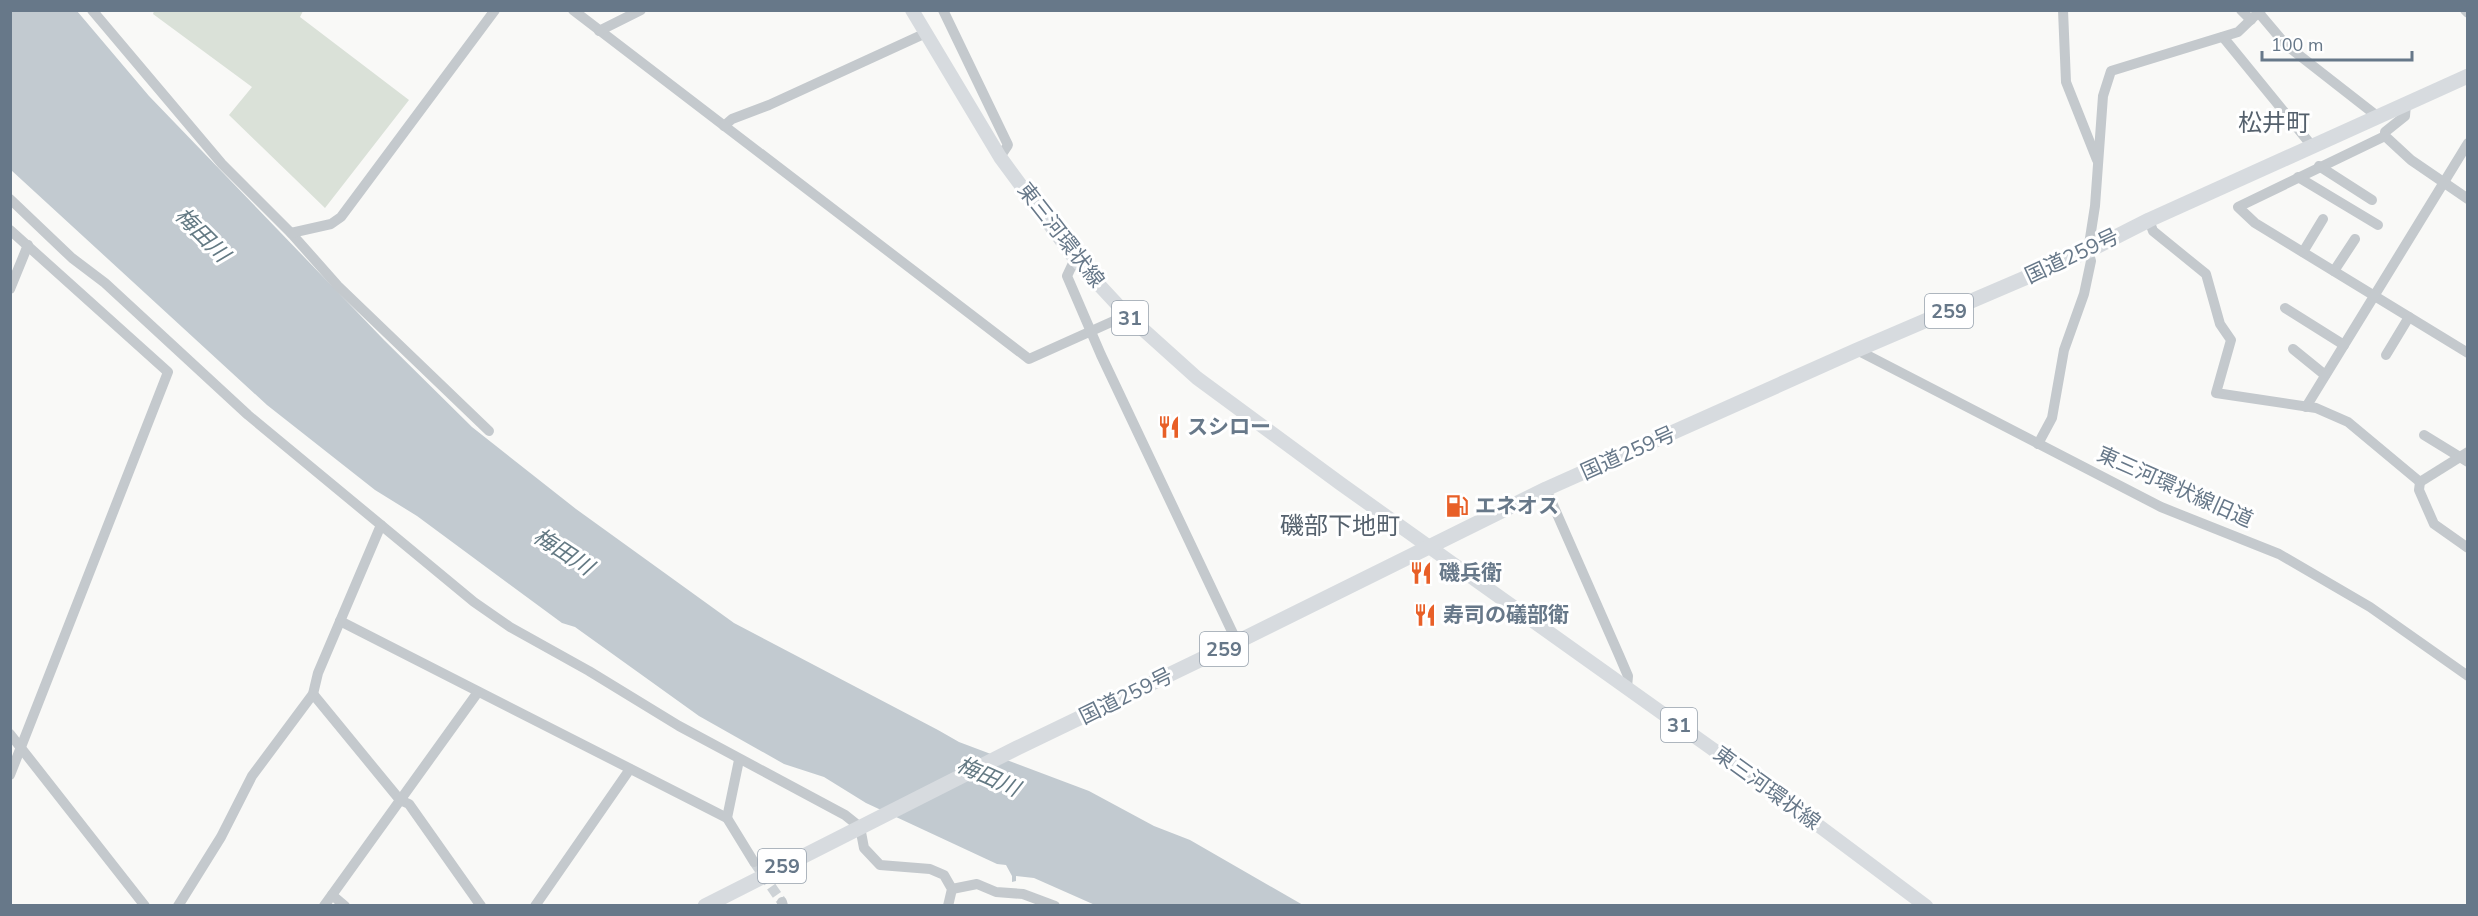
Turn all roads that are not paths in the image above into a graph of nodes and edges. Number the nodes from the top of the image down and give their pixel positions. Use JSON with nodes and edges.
{"nodes":[{"id":1,"x":92,"y":10,"type":"edge"},
{"id":2,"x":495,"y":10,"type":"edge"},
{"id":3,"x":573,"y":10,"type":"edge"},
{"id":4,"x":641,"y":10,"type":"edge"},
{"id":5,"x":912,"y":10,"type":"edge"},
{"id":6,"x":943,"y":10,"type":"edge"},
{"id":7,"x":2063,"y":10,"type":"edge"},
{"id":8,"x":2241,"y":10,"type":"edge"},
{"id":9,"x":2257,"y":15,"type":"edge"},
{"id":10,"x":599,"y":30,"type":"junction"},
{"id":11,"x":926,"y":33,"type":"junction"},
{"id":12,"x":2223,"y":37,"type":"junction"},
{"id":13,"x":2468,"y":76,"type":"edge"},
{"id":14,"x":2406,"y":104,"type":"junction"},
{"id":15,"x":2377,"y":116,"type":"junction"},
{"id":16,"x":724,"y":126,"type":"junction"},
{"id":17,"x":2385,"y":136,"type":"junction"},
{"id":18,"x":2468,"y":144,"type":"edge"},
{"id":19,"x":2312,"y":146,"type":"junction"},
{"id":20,"x":999,"y":157,"type":"junction"},
{"id":21,"x":2098,"y":163,"type":"junction"},
{"id":22,"x":2319,"y":166,"type":"junction"},
{"id":23,"x":2298,"y":177,"type":"junction"},
{"id":24,"x":2443,"y":184,"type":"junction"},
{"id":25,"x":10,"y":199,"type":"edge"},
{"id":26,"x":2468,"y":199,"type":"edge"},
{"id":27,"x":2372,"y":201,"type":"dead end"},
{"id":28,"x":2323,"y":219,"type":"dead end"},
{"id":29,"x":2149,"y":220,"type":"junction"},
{"id":30,"x":2378,"y":225,"type":"dead end"},
{"id":31,"x":10,"y":230,"type":"edge"},
{"id":32,"x":291,"y":233,"type":"junction"},
{"id":33,"x":2355,"y":239,"type":"dead end"},
{"id":34,"x":28,"y":245,"type":"junction"},
{"id":35,"x":2088,"y":251,"type":"junction"},
{"id":36,"x":2303,"y":252,"type":"junction"},
{"id":37,"x":1075,"y":259,"type":"junction"},
{"id":38,"x":2334,"y":271,"type":"junction"},
{"id":39,"x":10,"y":289,"type":"edge"},
{"id":40,"x":2374,"y":296,"type":"junction"},
{"id":41,"x":2285,"y":308,"type":"dead end"},
{"id":42,"x":1127,"y":315,"type":"junction"},
{"id":43,"x":2409,"y":317,"type":"junction"},
{"id":44,"x":1092,"y":332,"type":"junction"},
{"id":45,"x":2344,"y":345,"type":"junction"},
{"id":46,"x":1857,"y":350,"type":"junction"},
{"id":47,"x":2293,"y":350,"type":"dead end"},
{"id":48,"x":2468,"y":352,"type":"edge"},
{"id":49,"x":2386,"y":355,"type":"dead end"},
{"id":50,"x":2325,"y":375,"type":"junction"},
{"id":51,"x":2306,"y":407,"type":"junction"},
{"id":52,"x":489,"y":431,"type":"dead end"},
{"id":53,"x":2424,"y":435,"type":"dead end"},
{"id":54,"x":2038,"y":444,"type":"junction"},
{"id":55,"x":2465,"y":457,"type":"edge"},
{"id":56,"x":2420,"y":482,"type":"junction"},
{"id":57,"x":1546,"y":489,"type":"junction"},
{"id":58,"x":381,"y":525,"type":"junction"},
{"id":59,"x":1431,"y":546,"type":"junction"},
{"id":60,"x":2468,"y":548,"type":"edge"},
{"id":61,"x":340,"y":621,"type":"junction"},
{"id":62,"x":1237,"y":642,"type":"junction"},
{"id":63,"x":2468,"y":676,"type":"edge"},
{"id":64,"x":1627,"y":687,"type":"junction"},
{"id":65,"x":478,"y":692,"type":"junction"},
{"id":66,"x":313,"y":694,"type":"junction"},
{"id":67,"x":10,"y":734,"type":"edge"},
{"id":68,"x":21,"y":748,"type":"junction"},
{"id":69,"x":739,"y":760,"type":"junction"},
{"id":70,"x":630,"y":769,"type":"junction"},
{"id":71,"x":10,"y":776,"type":"edge"},
{"id":72,"x":400,"y":800,"type":"junction"},
{"id":73,"x":727,"y":818,"type":"junction"},
{"id":74,"x":860,"y":827,"type":"junction"},
{"id":75,"x":754,"y":862,"type":"tunnel mouth"},
{"id":76,"x":952,"y":889,"type":"junction"},
{"id":77,"x":332,"y":895,"type":"junction"},
{"id":78,"x":1037,"y":902,"type":"edge"},
{"id":79,"x":145,"y":906,"type":"edge"},
{"id":80,"x":178,"y":906,"type":"edge"},
{"id":81,"x":324,"y":906,"type":"edge"},
{"id":82,"x":345,"y":906,"type":"edge"},
{"id":83,"x":481,"y":906,"type":"edge"},
{"id":84,"x":535,"y":906,"type":"edge"},
{"id":85,"x":705,"y":906,"type":"edge"},
{"id":86,"x":948,"y":906,"type":"edge"},
{"id":87,"x":1055,"y":906,"type":"edge"},
{"id":88,"x":1926,"y":906,"type":"edge"}],
"edges":[{"from":1,"to":32,"type":"street"},
{"from":2,"to":32,"type":"street"},
{"from":3,"to":10,"type":"street"},
{"from":4,"to":10,"type":"street"},
{"from":5,"to":11,"type":"main road","name":"東三河環状線","number":"31"},
{"from":6,"to":20,"type":"street"},
{"from":7,"to":21,"type":"street"},
{"from":8,"to":9,"type":"street"},
{"from":9,"to":12,"type":"street"},
{"from":9,"to":15,"type":"street"},
{"from":10,"to":16,"type":"street"},
{"from":11,"to":16,"type":"street"},
{"from":11,"to":20,"type":"main road","name":"東三河環状線","number":"31"},
{"from":12,"to":19,"type":"street"},
{"from":12,"to":21,"type":"street"},
{"from":13,"to":14,"type":"highway","name":"国道259号","number":"259"},
{"from":14,"to":15,"type":"highway","name":"国道259号","number":"259"},
{"from":14,"to":17,"type":"street"},
{"from":15,"to":19,"type":"highway","name":"国道259号","number":"259"},
{"from":16,"to":44,"type":"street"},
{"from":17,"to":22,"type":"street"},
{"from":17,"to":24,"type":"street"},
{"from":18,"to":24,"type":"street"},
{"from":19,"to":29,"type":"highway","name":"国道259号","number":"259"},
{"from":20,"to":37,"type":"main road","name":"東三河環状線","number":"31"},
{"from":21,"to":35,"type":"street"},
{"from":22,"to":23,"type":"street"},
{"from":22,"to":27,"type":"street"},
{"from":23,"to":30,"type":"street"},
{"from":23,"to":36,"type":"street"},
{"from":24,"to":26,"type":"street"},
{"from":24,"to":40,"type":"street"},
{"from":25,"to":58,"type":"street"},
{"from":28,"to":36,"type":"street"},
{"from":29,"to":35,"type":"highway","name":"国道259号","number":"259"},
{"from":29,"to":51,"type":"street"},
{"from":31,"to":34,"type":"street"},
{"from":32,"to":52,"type":"street"},
{"from":33,"to":38,"type":"street"},
{"from":34,"to":39,"type":"street"},
{"from":34,"to":68,"type":"street"},
{"from":35,"to":46,"type":"highway","name":"国道259号","number":"259"},
{"from":35,"to":54,"type":"street"},
{"from":36,"to":38,"type":"street"},
{"from":37,"to":42,"type":"main road","name":"東三河環状線","number":"31"},
{"from":37,"to":44,"type":"street"},
{"from":38,"to":40,"type":"street"},
{"from":40,"to":43,"type":"street"},
{"from":40,"to":45,"type":"street"},
{"from":41,"to":45,"type":"street"},
{"from":42,"to":44,"type":"street"},
{"from":42,"to":59,"type":"main road","name":"東三河環状線","number":"31"},
{"from":43,"to":48,"type":"street"},
{"from":43,"to":49,"type":"street"},
{"from":44,"to":62,"type":"street"},
{"from":45,"to":50,"type":"street"},
{"from":46,"to":54,"type":"street","name":"東三河環状線旧道"},
{"from":46,"to":57,"type":"highway","name":"国道259号","number":"259"},
{"from":47,"to":50,"type":"street"},
{"from":50,"to":51,"type":"street"},
{"from":51,"to":56,"type":"street"},
{"from":53,"to":55,"type":"street"},
{"from":54,"to":63,"type":"street","name":"東三河環状線旧道"},
{"from":55,"to":56,"type":"street"},
{"from":56,"to":60,"type":"street"},
{"from":57,"to":59,"type":"highway","name":"国道259号","number":"259"},
{"from":57,"to":64,"type":"street"},
{"from":58,"to":61,"type":"street"},
{"from":58,"to":69,"type":"street"},
{"from":59,"to":62,"type":"highway","name":"国道259号","number":"259"},
{"from":59,"to":64,"type":"main road","name":"東三河環状線","number":"31"},
{"from":61,"to":65,"type":"street"},
{"from":61,"to":66,"type":"street"},
{"from":62,"to":74,"type":"highway","name":"国道259号","number":"259"},
{"from":64,"to":88,"type":"main road","name":"東三河環状線","number":"31"},
{"from":65,"to":70,"type":"street"},
{"from":65,"to":72,"type":"street"},
{"from":66,"to":72,"type":"street"},
{"from":66,"to":80,"type":"street"},
{"from":67,"to":68,"type":"street"},
{"from":68,"to":71,"type":"street"},
{"from":68,"to":79,"type":"street"},
{"from":69,"to":73,"type":"street"},
{"from":69,"to":74,"type":"street"},
{"from":70,"to":73,"type":"street"},
{"from":70,"to":84,"type":"street"},
{"from":72,"to":77,"type":"street"},
{"from":72,"to":83,"type":"street"},
{"from":73,"to":75,"type":"street"},
{"from":74,"to":76,"type":"street"},
{"from":74,"to":85,"type":"highway","name":"国道259号","number":"259"},
{"from":76,"to":78,"type":"street"},
{"from":76,"to":86,"type":"street"},
{"from":77,"to":81,"type":"street"},
{"from":77,"to":82,"type":"street"},
{"from":78,"to":87,"type":"street"}]}
